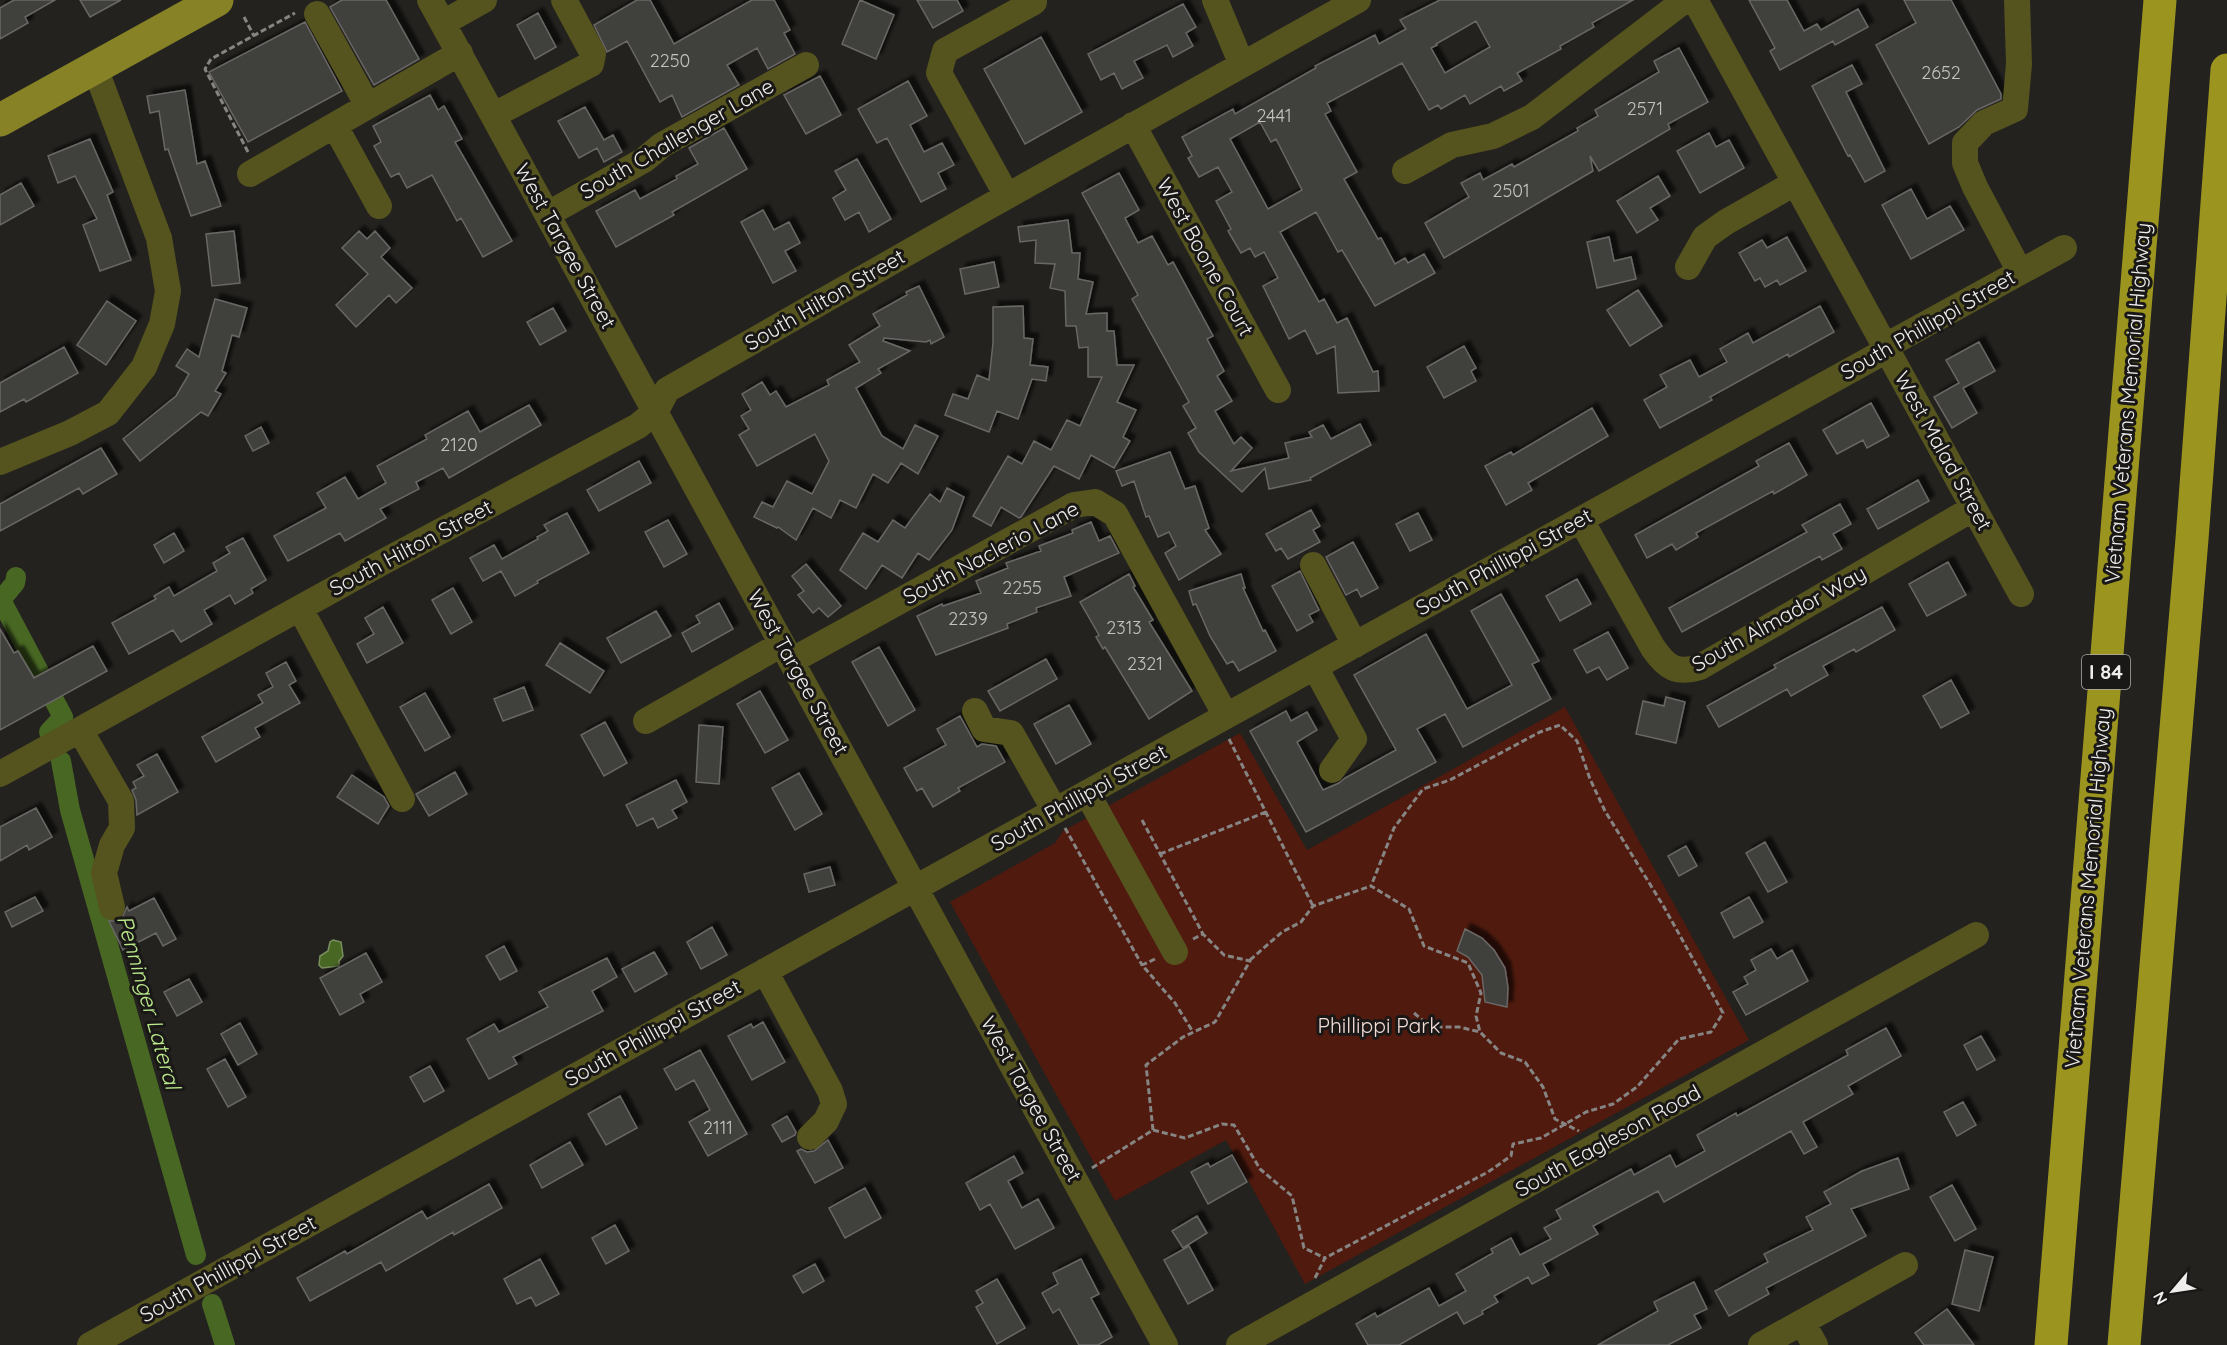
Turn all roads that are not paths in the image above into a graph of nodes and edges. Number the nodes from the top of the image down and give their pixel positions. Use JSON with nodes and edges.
{"nodes":[{"id":1,"x":430,"y":0,"type":"edge"},
{"id":2,"x":564,"y":0,"type":"edge"},
{"id":3,"x":1033,"y":0,"type":"edge"},
{"id":4,"x":1215,"y":0,"type":"edge"},
{"id":5,"x":1685,"y":0,"type":"edge"},
{"id":6,"x":1695,"y":0,"type":"edge"},
{"id":7,"x":2138,"y":0,"type":"edge"},
{"id":8,"x":2160,"y":0,"type":"edge"},
{"id":9,"x":212,"y":1,"type":"edge"},
{"id":10,"x":472,"y":3,"type":"edge"},
{"id":11,"x":1343,"y":3,"type":"edge"},
{"id":12,"x":2015,"y":3,"type":"edge"},
{"id":13,"x":308,"y":12,"type":"road end"},
{"id":14,"x":443,"y":23,"type":"junction"},
{"id":15,"x":460,"y":53,"type":"junction"},
{"id":16,"x":806,"y":65,"type":"dead end"},
{"id":17,"x":1242,"y":65,"type":"junction"},
{"id":18,"x":95,"y":68,"type":"junction"},
{"id":19,"x":2227,"y":70,"type":"edge"},
{"id":20,"x":368,"y":106,"type":"junction"},
{"id":21,"x":494,"y":115,"type":"junction"},
{"id":22,"x":0,"y":120,"type":"edge"},
{"id":23,"x":1133,"y":125,"type":"junction"},
{"id":24,"x":335,"y":126,"type":"junction"},
{"id":25,"x":254,"y":171,"type":"road end"},
{"id":26,"x":1404,"y":171,"type":"dead end"},
{"id":27,"x":1795,"y":183,"type":"junction"},
{"id":28,"x":1007,"y":196,"type":"junction"},
{"id":29,"x":379,"y":206,"type":"dead end"},
{"id":30,"x":548,"y":214,"type":"junction"},
{"id":31,"x":2141,"y":240,"type":"junction"},
{"id":32,"x":2064,"y":248,"type":"dead end"},
{"id":33,"x":1688,"y":267,"type":"dead end"},
{"id":34,"x":2020,"y":272,"type":"junction"},
{"id":35,"x":2227,"y":316,"type":"edge"},
{"id":36,"x":1887,"y":350,"type":"junction"},
{"id":37,"x":1278,"y":390,"type":"dead end"},
{"id":38,"x":656,"y":411,"type":"junction"},
{"id":39,"x":0,"y":462,"type":"edge"},
{"id":40,"x":1974,"y":508,"type":"junction"},
{"id":41,"x":1581,"y":520,"type":"junction"},
{"id":42,"x":2192,"y":539,"type":"junction"},
{"id":43,"x":1312,"y":565,"type":"dead end"},
{"id":44,"x":2021,"y":594,"type":"dead end"},
{"id":45,"x":300,"y":608,"type":"junction"},
{"id":46,"x":1355,"y":645,"type":"junction"},
{"id":47,"x":787,"y":652,"type":"junction"},
{"id":48,"x":1315,"y":667,"type":"junction"},
{"id":49,"x":975,"y":711,"type":"dead end"},
{"id":50,"x":1223,"y":718,"type":"junction"},
{"id":51,"x":646,"y":721,"type":"dead end"},
{"id":52,"x":80,"y":729,"type":"junction"},
{"id":53,"x":1332,"y":770,"type":"dead end"},
{"id":54,"x":0,"y":774,"type":"edge"},
{"id":55,"x":1087,"y":793,"type":"junction"},
{"id":56,"x":402,"y":799,"type":"dead end"},
{"id":57,"x":1055,"y":811,"type":"junction"},
{"id":58,"x":916,"y":888,"type":"junction"},
{"id":59,"x":112,"y":907,"type":"dead end"},
{"id":60,"x":1976,"y":935,"type":"dead end"},
{"id":61,"x":1175,"y":950,"type":"road end"},
{"id":62,"x":765,"y":971,"type":"junction"},
{"id":63,"x":810,"y":1137,"type":"dead end"},
{"id":64,"x":1905,"y":1265,"type":"dead end"},
{"id":65,"x":1802,"y":1322,"type":"junction"},
{"id":66,"x":90,"y":1345,"type":"edge"},
{"id":67,"x":1165,"y":1345,"type":"edge"},
{"id":68,"x":1239,"y":1345,"type":"edge"},
{"id":69,"x":1761,"y":1345,"type":"edge"},
{"id":70,"x":1815,"y":1345,"type":"edge"},
{"id":71,"x":2051,"y":1345,"type":"edge"},
{"id":72,"x":2124,"y":1345,"type":"edge"}],
"edges":[{"from":1,"to":14,"type":"street","name":"West Targee Street"},
{"from":2,"to":21,"type":"street"},
{"from":3,"to":28,"type":"street"},
{"from":4,"to":17,"type":"street"},
{"from":5,"to":26,"type":"street"},
{"from":6,"to":27,"type":"street","name":"West Malad Street"},
{"from":7,"to":31,"type":"highway"},
{"from":8,"to":31,"type":"highway","name":"Vietnam Veterans Memorial Highway","number":"I 84"},
{"from":9,"to":18,"type":"main road"},
{"from":10,"to":14,"type":"street"},
{"from":11,"to":17,"type":"street","name":"South Hilton Street"},
{"from":12,"to":34,"type":"street"},
{"from":13,"to":20,"type":"street"},
{"from":14,"to":15,"type":"street","name":"West Targee Street"},
{"from":15,"to":20,"type":"street"},
{"from":15,"to":21,"type":"street","name":"West Targee Street"},
{"from":16,"to":30,"type":"street","name":"South Challenger Lane"},
{"from":17,"to":23,"type":"street","name":"South Hilton Street"},
{"from":18,"to":22,"type":"main road"},
{"from":18,"to":39,"type":"street"},
{"from":19,"to":42,"type":"highway"},
{"from":20,"to":24,"type":"street"},
{"from":21,"to":30,"type":"street","name":"West Targee Street"},
{"from":23,"to":28,"type":"street","name":"South Hilton Street"},
{"from":23,"to":37,"type":"street","name":"West Boone Court"},
{"from":24,"to":25,"type":"street"},
{"from":24,"to":29,"type":"street"},
{"from":27,"to":33,"type":"street"},
{"from":27,"to":36,"type":"street","name":"West Malad Street"},
{"from":28,"to":38,"type":"street","name":"South Hilton Street"},
{"from":30,"to":38,"type":"street","name":"West Targee Street"},
{"from":31,"to":71,"type":"highway","name":"Vietnam Veterans Memorial Highway","number":"I 84"},
{"from":32,"to":34,"type":"street","name":"South Phillippi Street"},
{"from":34,"to":36,"type":"street","name":"South Phillippi Street"},
{"from":35,"to":42,"type":"highway"},
{"from":36,"to":40,"type":"street","name":"West Malad Street"},
{"from":36,"to":41,"type":"street","name":"South Phillippi Street"},
{"from":38,"to":45,"type":"street","name":"South Hilton Street"},
{"from":38,"to":47,"type":"street","name":"West Targee Street"},
{"from":40,"to":41,"type":"street","name":"South Almador Way"},
{"from":40,"to":44,"type":"street","name":"West Malad Street"},
{"from":41,"to":46,"type":"street","name":"South Phillippi Street"},
{"from":42,"to":72,"type":"highway"},
{"from":43,"to":46,"type":"street"},
{"from":45,"to":52,"type":"street","name":"South Hilton Street"},
{"from":45,"to":56,"type":"street"},
{"from":46,"to":48,"type":"street","name":"South Phillippi Street"},
{"from":47,"to":50,"type":"street","name":"South Naclerio Lane"},
{"from":47,"to":51,"type":"street","name":"South Naclerio Lane"},
{"from":47,"to":58,"type":"street","name":"West Targee Street"},
{"from":48,"to":50,"type":"street","name":"South Phillippi Street"},
{"from":48,"to":53,"type":"street"},
{"from":49,"to":57,"type":"street"},
{"from":50,"to":55,"type":"street","name":"South Phillippi Street"},
{"from":52,"to":54,"type":"street","name":"South Hilton Street"},
{"from":52,"to":59,"type":"street"},
{"from":55,"to":57,"type":"street","name":"South Phillippi Street"},
{"from":55,"to":61,"type":"street"},
{"from":57,"to":58,"type":"street","name":"South Phillippi Street"},
{"from":58,"to":62,"type":"street","name":"South Phillippi Street"},
{"from":58,"to":67,"type":"street","name":"West Targee Street"},
{"from":60,"to":68,"type":"street","name":"South Eagleson Road"},
{"from":62,"to":63,"type":"street"},
{"from":62,"to":66,"type":"street","name":"South Phillippi Street"},
{"from":64,"to":65,"type":"street"},
{"from":65,"to":69,"type":"street"},
{"from":65,"to":70,"type":"street"}]}
